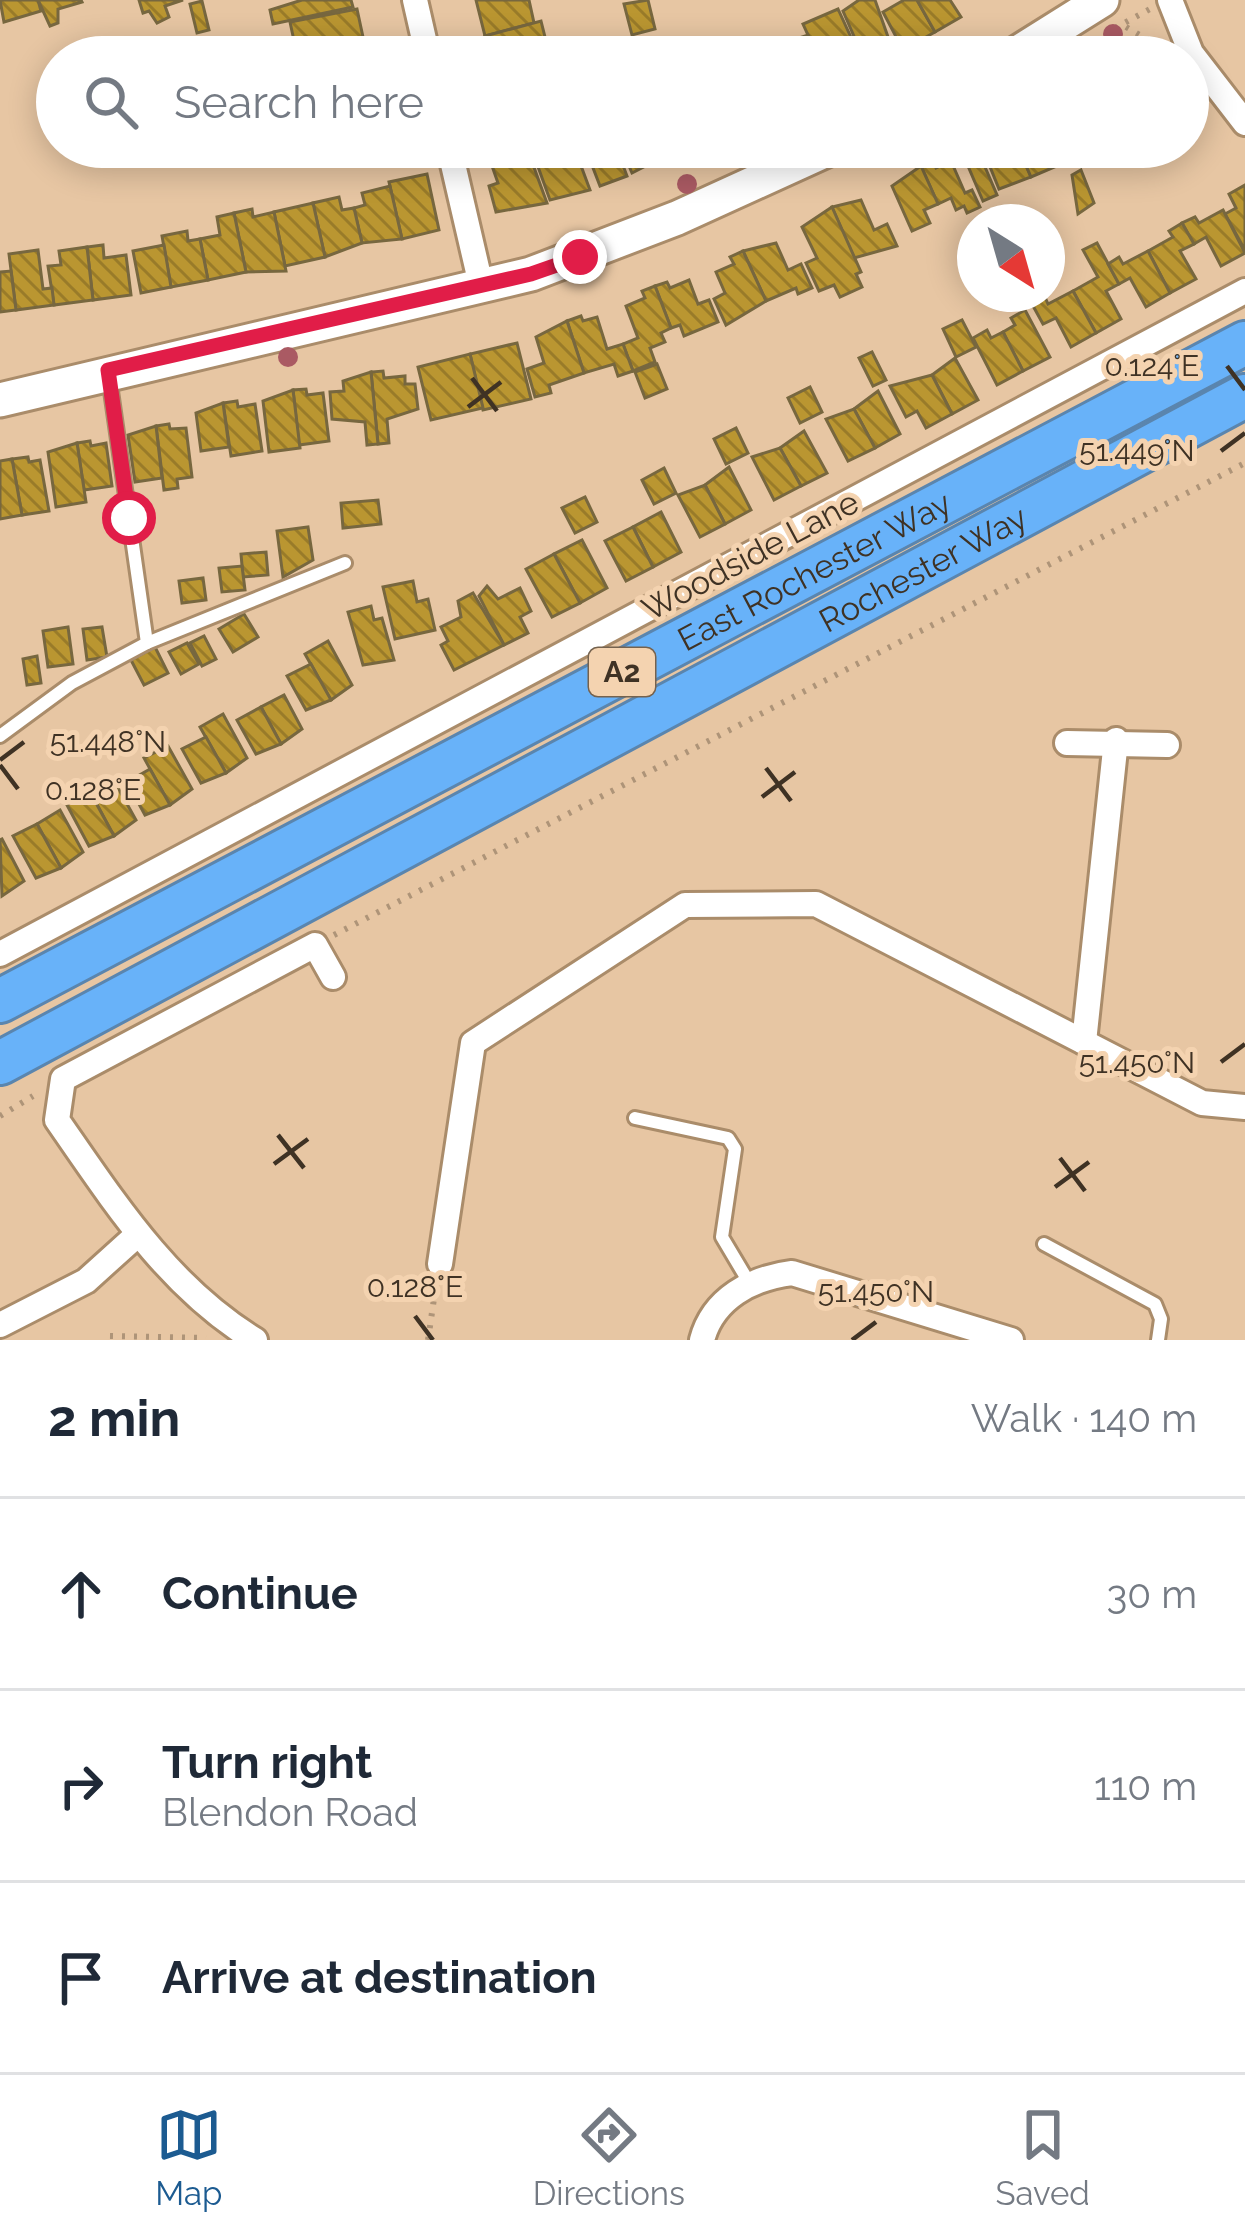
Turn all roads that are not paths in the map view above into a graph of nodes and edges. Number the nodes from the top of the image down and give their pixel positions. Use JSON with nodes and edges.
{"nodes":[{"id":1,"x":415,"y":0,"type":"edge"},
{"id":2,"x":1102,"y":0,"type":"edge"},
{"id":3,"x":1170,"y":0,"type":"edge"},
{"id":4,"x":423,"y":36,"type":"edge"},
{"id":5,"x":1045,"y":36,"type":"edge"},
{"id":6,"x":1184,"y":36,"type":"edge"},
{"id":7,"x":1209,"y":76,"type":"edge"},
{"id":8,"x":1245,"y":123,"type":"edge"},
{"id":9,"x":454,"y":168,"type":"edge"},
{"id":10,"x":785,"y":168,"type":"edge"},
{"id":11,"x":481,"y":285,"type":"junction"},
{"id":12,"x":1245,"y":291,"type":"edge"},
{"id":13,"x":1245,"y":343,"type":"edge"},
{"id":14,"x":108,"y":370,"type":"junction"},
{"id":15,"x":1245,"y":396,"type":"edge"},
{"id":16,"x":0,"y":400,"type":"edge"},
{"id":17,"x":1245,"y":424,"type":"edge"},
{"id":18,"x":345,"y":563,"type":"dead end"},
{"id":19,"x":791,"y":639,"type":"junction"},
{"id":20,"x":147,"y":643,"type":"junction"},
{"id":21,"x":0,"y":736,"type":"edge"},
{"id":22,"x":1116,"y":740,"type":"junction"},
{"id":23,"x":1066,"y":743,"type":"dead end"},
{"id":24,"x":1167,"y":746,"type":"dead end"},
{"id":25,"x":0,"y":954,"type":"edge"},
{"id":26,"x":333,"y":977,"type":"dead end"},
{"id":27,"x":0,"y":1001,"type":"edge"},
{"id":28,"x":1084,"y":1042,"type":"junction"},
{"id":29,"x":0,"y":1063,"type":"edge"},
{"id":30,"x":1245,"y":1108,"type":"edge"},
{"id":31,"x":635,"y":1118,"type":"dead end"},
{"id":32,"x":136,"y":1235,"type":"junction"},
{"id":33,"x":1044,"y":1244,"type":"dead end"},
{"id":34,"x":440,"y":1264,"type":"road end"},
{"id":35,"x":750,"y":1284,"type":"junction"},
{"id":36,"x":0,"y":1324,"type":"edge"},
{"id":37,"x":945,"y":1329,"type":"edge"},
{"id":38,"x":253,"y":1340,"type":"edge"},
{"id":39,"x":702,"y":1340,"type":"edge"},
{"id":40,"x":1011,"y":1340,"type":"edge"},
{"id":41,"x":1158,"y":1340,"type":"edge"}],
"edges":[{"from":1,"to":4,"type":"street"},
{"from":2,"to":5,"type":"main road"},
{"from":3,"to":6,"type":"street"},
{"from":7,"to":8,"type":"street"},
{"from":9,"to":11,"type":"street"},
{"from":10,"to":11,"type":"main road"},
{"from":11,"to":14,"type":"main road"},
{"from":12,"to":25,"type":"street","name":"Woodside Lane"},
{"from":13,"to":27,"type":"highway","name":"East Rochester Way","number":"A2"},
{"from":14,"to":16,"type":"main road"},
{"from":14,"to":20,"type":"lane"},
{"from":15,"to":19,"type":"highway","name":"Rochester Way","number":"A2"},
{"from":17,"to":19,"type":"highway"},
{"from":18,"to":20,"type":"lane"},
{"from":19,"to":29,"type":"highway","name":"East Rochester Way","number":"A2"},
{"from":20,"to":21,"type":"lane"},
{"from":22,"to":23,"type":"street"},
{"from":22,"to":24,"type":"street"},
{"from":22,"to":28,"type":"street"},
{"from":26,"to":32,"type":"street"},
{"from":28,"to":30,"type":"street"},
{"from":28,"to":34,"type":"street"},
{"from":31,"to":35,"type":"lane"},
{"from":32,"to":36,"type":"street"},
{"from":32,"to":38,"type":"street"},
{"from":33,"to":41,"type":"lane"},
{"from":35,"to":37,"type":"street"},
{"from":35,"to":39,"type":"street"},
{"from":37,"to":40,"type":"street"}]}
